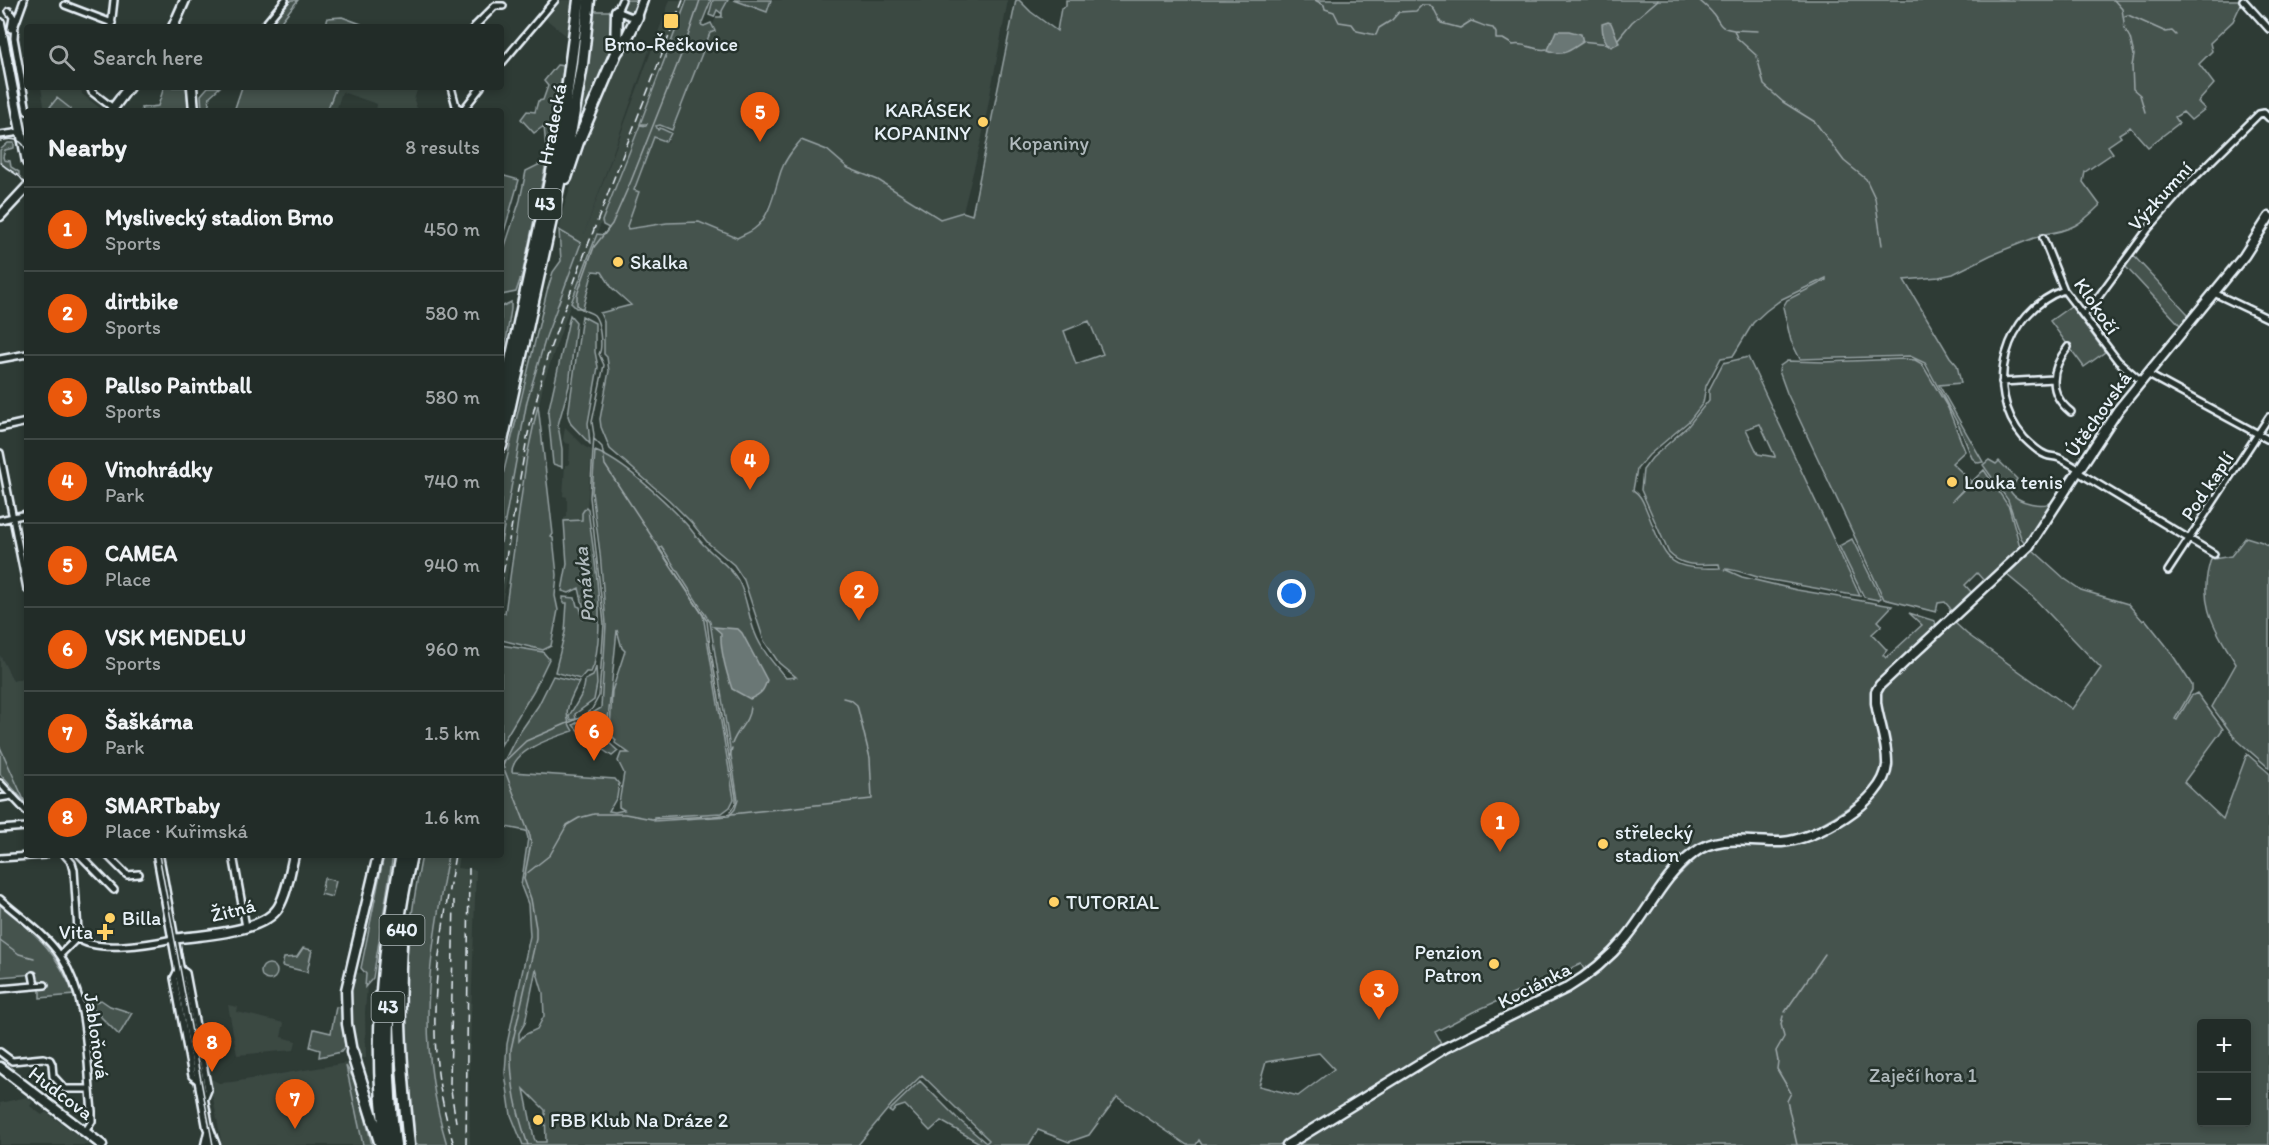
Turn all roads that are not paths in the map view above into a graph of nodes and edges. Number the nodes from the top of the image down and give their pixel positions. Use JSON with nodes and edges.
{"nodes":[{"id":1,"x":24,"y":0,"type":"edge"},
{"id":2,"x":114,"y":0,"type":"edge"},
{"id":3,"x":185,"y":0,"type":"edge"},
{"id":4,"x":285,"y":0,"type":"edge"},
{"id":5,"x":555,"y":0,"type":"edge"},
{"id":6,"x":579,"y":0,"type":"edge"},
{"id":7,"x":589,"y":0,"type":"edge"},
{"id":8,"x":622,"y":0,"type":"edge"},
{"id":9,"x":643,"y":0,"type":"edge"},
{"id":10,"x":2243,"y":0,"type":"edge"},
{"id":11,"x":65,"y":5,"type":"dead end"},
{"id":12,"x":503,"y":6,"type":"dead end"},
{"id":13,"x":9,"y":11,"type":"dead end"},
{"id":14,"x":617,"y":11,"type":"junction"},
{"id":15,"x":16,"y":16,"type":"junction"},
{"id":16,"x":637,"y":17,"type":"junction"},
{"id":17,"x":0,"y":23,"type":"edge"},
{"id":18,"x":109,"y":24,"type":"edge"},
{"id":19,"x":111,"y":24,"type":"edge"},
{"id":20,"x":174,"y":24,"type":"edge"},
{"id":21,"x":265,"y":24,"type":"edge"},
{"id":22,"x":477,"y":24,"type":"edge"},
{"id":23,"x":2269,"y":29,"type":"edge"},
{"id":24,"x":616,"y":53,"type":"junction"},
{"id":25,"x":7,"y":57,"type":"junction"},
{"id":26,"x":504,"y":60,"type":"edge"},
{"id":27,"x":577,"y":64,"type":"junction"},
{"id":28,"x":91,"y":90,"type":"edge"},
{"id":29,"x":127,"y":90,"type":"edge"},
{"id":30,"x":194,"y":90,"type":"edge"},
{"id":31,"x":452,"y":90,"type":"edge"},
{"id":32,"x":479,"y":90,"type":"edge"},
{"id":33,"x":26,"y":108,"type":"edge"},
{"id":34,"x":110,"y":108,"type":"edge"},
{"id":35,"x":113,"y":108,"type":"edge"},
{"id":36,"x":194,"y":108,"type":"edge"},
{"id":37,"x":460,"y":108,"type":"edge"},
{"id":38,"x":465,"y":108,"type":"edge"},
{"id":39,"x":2269,"y":118,"type":"edge"},
{"id":40,"x":21,"y":132,"type":"junction"},
{"id":41,"x":0,"y":135,"type":"edge"},
{"id":42,"x":24,"y":147,"type":"edge"},
{"id":43,"x":24,"y":190,"type":"edge"},
{"id":44,"x":0,"y":216,"type":"edge"},
{"id":45,"x":2269,"y":217,"type":"edge"},
{"id":46,"x":549,"y":230,"type":"junction"},
{"id":47,"x":2043,"y":238,"type":"dead end"},
{"id":48,"x":532,"y":288,"type":"junction"},
{"id":49,"x":2064,"y":290,"type":"junction"},
{"id":50,"x":2214,"y":293,"type":"junction"},
{"id":51,"x":526,"y":315,"type":"junction"},
{"id":52,"x":2084,"y":315,"type":"junction"},
{"id":53,"x":2269,"y":319,"type":"edge"},
{"id":54,"x":2068,"y":347,"type":"dead end"},
{"id":55,"x":24,"y":355,"type":"edge"},
{"id":56,"x":0,"y":359,"type":"edge"},
{"id":57,"x":2144,"y":378,"type":"junction"},
{"id":58,"x":2053,"y":379,"type":"junction"},
{"id":59,"x":2002,"y":382,"type":"junction"},
{"id":60,"x":504,"y":395,"type":"edge"},
{"id":61,"x":2071,"y":412,"type":"dead end"},
{"id":62,"x":2269,"y":417,"type":"edge"},
{"id":63,"x":24,"y":423,"type":"edge"},
{"id":64,"x":0,"y":428,"type":"edge"},
{"id":65,"x":504,"y":430,"type":"edge"},
{"id":66,"x":2259,"y":435,"type":"junction"},
{"id":67,"x":2269,"y":440,"type":"edge"},
{"id":68,"x":0,"y":453,"type":"edge"},
{"id":69,"x":2078,"y":471,"type":"junction"},
{"id":70,"x":24,"y":514,"type":"edge"},
{"id":71,"x":13,"y":516,"type":"junction"},
{"id":72,"x":0,"y":520,"type":"edge"},
{"id":73,"x":2190,"y":538,"type":"junction"},
{"id":74,"x":2214,"y":554,"type":"dead end"},
{"id":75,"x":2168,"y":571,"type":"dead end"},
{"id":76,"x":24,"y":573,"type":"edge"},
{"id":77,"x":1949,"y":623,"type":"joint"},
{"id":78,"x":0,"y":783,"type":"edge"},
{"id":79,"x":12,"y":796,"type":"junction"},
{"id":80,"x":0,"y":798,"type":"edge"},
{"id":81,"x":24,"y":809,"type":"edge"},
{"id":82,"x":24,"y":826,"type":"edge"},
{"id":83,"x":0,"y":829,"type":"edge"},
{"id":84,"x":24,"y":856,"type":"edge"},
{"id":85,"x":0,"y":858,"type":"edge"},
{"id":86,"x":68,"y":858,"type":"edge"},
{"id":87,"x":83,"y":858,"type":"edge"},
{"id":88,"x":110,"y":858,"type":"edge"},
{"id":89,"x":159,"y":858,"type":"edge"},
{"id":90,"x":234,"y":858,"type":"edge"},
{"id":91,"x":293,"y":858,"type":"edge"},
{"id":92,"x":377,"y":858,"type":"edge"},
{"id":93,"x":401,"y":858,"type":"edge"},
{"id":94,"x":410,"y":858,"type":"edge"},
{"id":95,"x":408,"y":869,"type":"junction"},
{"id":96,"x":139,"y":874,"type":"dead end"},
{"id":97,"x":114,"y":890,"type":"dead end"},
{"id":98,"x":0,"y":899,"type":"edge"},
{"id":99,"x":246,"y":927,"type":"junction"},
{"id":100,"x":77,"y":939,"type":"junction"},
{"id":101,"x":173,"y":939,"type":"junction"},
{"id":102,"x":60,"y":956,"type":"junction"},
{"id":103,"x":178,"y":968,"type":"junction"},
{"id":104,"x":33,"y":975,"type":"dead end"},
{"id":105,"x":35,"y":985,"type":"junction"},
{"id":106,"x":45,"y":985,"type":"dead end"},
{"id":107,"x":0,"y":989,"type":"edge"},
{"id":108,"x":0,"y":1052,"type":"edge"},
{"id":109,"x":352,"y":1052,"type":"joint"},
{"id":110,"x":0,"y":1067,"type":"edge"},
{"id":111,"x":380,"y":1086,"type":"junction"},
{"id":112,"x":90,"y":1089,"type":"junction"},
{"id":113,"x":203,"y":1101,"type":"junction"},
{"id":114,"x":85,"y":1132,"type":"junction"},
{"id":115,"x":209,"y":1132,"type":"junction"},
{"id":116,"x":102,"y":1145,"type":"edge"},
{"id":117,"x":206,"y":1145,"type":"edge"},
{"id":118,"x":215,"y":1145,"type":"edge"},
{"id":119,"x":381,"y":1145,"type":"edge"},
{"id":120,"x":387,"y":1145,"type":"edge"},
{"id":121,"x":395,"y":1145,"type":"edge"},
{"id":122,"x":409,"y":1145,"type":"edge"},
{"id":123,"x":1287,"y":1145,"type":"edge"}],
"edges":[{"from":1,"to":15,"type":"street"},
{"from":2,"to":19,"type":"street"},
{"from":3,"to":20,"type":"street"},
{"from":4,"to":21,"type":"street"},
{"from":5,"to":26,"type":"street"},
{"from":6,"to":27,"type":"highway","name":"Hradecká","number":"43"},
{"from":7,"to":27,"type":"highway","name":"Hradecká","number":"43"},
{"from":8,"to":14,"type":"street"},
{"from":9,"to":16,"type":"street"},
{"from":10,"to":23,"type":"street"},
{"from":11,"to":18,"type":"street"},
{"from":12,"to":22,"type":"street"},
{"from":13,"to":15,"type":"street"},
{"from":14,"to":16,"type":"street"},
{"from":14,"to":24,"type":"highway"},
{"from":15,"to":25,"type":"street"},
{"from":15,"to":33,"type":"street"},
{"from":16,"to":24,"type":"highway"},
{"from":17,"to":25,"type":"street"},
{"from":24,"to":46,"type":"highway"},
{"from":25,"to":40,"type":"street"},
{"from":27,"to":46,"type":"highway","name":"Hradecká","number":"43"},
{"from":27,"to":48,"type":"highway","name":"Hradecká","number":"43"},
{"from":28,"to":34,"type":"street"},
{"from":29,"to":35,"type":"street"},
{"from":30,"to":36,"type":"street"},
{"from":31,"to":37,"type":"street"},
{"from":32,"to":38,"type":"street"},
{"from":39,"to":52,"type":"street","name":"Výzkumní"},
{"from":40,"to":41,"type":"street"},
{"from":40,"to":42,"type":"street"},
{"from":43,"to":44,"type":"street"},
{"from":45,"to":50,"type":"street","name":"Útěchovská"},
{"from":46,"to":48,"type":"highway","name":"Hradecká","number":"43"},
{"from":47,"to":49,"type":"street","name":"Klokočí"},
{"from":48,"to":51,"type":"highway","number":"43"},
{"from":49,"to":52,"type":"street","name":"Klokočí"},
{"from":49,"to":59,"type":"street"},
{"from":50,"to":53,"type":"street"},
{"from":50,"to":57,"type":"street","name":"Útěchovská"},
{"from":51,"to":60,"type":"highway","number":"43"},
{"from":51,"to":65,"type":"highway","number":"43"},
{"from":52,"to":57,"type":"street","name":"Klokočí"},
{"from":54,"to":58,"type":"street"},
{"from":55,"to":56,"type":"street"},
{"from":57,"to":66,"type":"street","name":"Klokočí"},
{"from":57,"to":69,"type":"street","name":"Útěchovská"},
{"from":58,"to":59,"type":"street"},
{"from":58,"to":61,"type":"street"},
{"from":59,"to":69,"type":"street"},
{"from":62,"to":66,"type":"street","name":"Pod kaplí"},
{"from":63,"to":64,"type":"street"},
{"from":66,"to":67,"type":"street","name":"Klokočí"},
{"from":66,"to":73,"type":"street","name":"Pod kaplí"},
{"from":68,"to":71,"type":"street"},
{"from":69,"to":73,"type":"street"},
{"from":69,"to":77,"type":"street","name":"Útěchovská"},
{"from":70,"to":71,"type":"street"},
{"from":71,"to":72,"type":"street"},
{"from":71,"to":76,"type":"street"},
{"from":73,"to":74,"type":"street"},
{"from":73,"to":75,"type":"street","name":"Pod kaplí"},
{"from":77,"to":123,"type":"street","name":"Kociánka"},
{"from":78,"to":79,"type":"street"},
{"from":79,"to":80,"type":"street"},
{"from":79,"to":81,"type":"street"},
{"from":82,"to":83,"type":"street"},
{"from":84,"to":85,"type":"street"},
{"from":86,"to":100,"type":"street"},
{"from":87,"to":97,"type":"street"},
{"from":88,"to":96,"type":"street"},
{"from":89,"to":101,"type":"street"},
{"from":90,"to":99,"type":"street"},
{"from":91,"to":99,"type":"street","name":"Žitná"},
{"from":92,"to":109,"type":"street"},
{"from":93,"to":111,"type":"highway","number":"43"},
{"from":94,"to":95,"type":"highway","number":"43"},
{"from":95,"to":121,"type":"highway","number":"43"},
{"from":95,"to":122,"type":"highway","number":"640"},
{"from":98,"to":102,"type":"street","name":"Jabloňová"},
{"from":99,"to":101,"type":"street","name":"Žitná"},
{"from":100,"to":101,"type":"street"},
{"from":100,"to":102,"type":"street"},
{"from":101,"to":103,"type":"street"},
{"from":102,"to":112,"type":"street","name":"Jabloňová"},
{"from":103,"to":113,"type":"street"},
{"from":103,"to":113,"type":"street"},
{"from":104,"to":105,"type":"street"},
{"from":105,"to":106,"type":"street"},
{"from":105,"to":107,"type":"street"},
{"from":108,"to":112,"type":"street"},
{"from":109,"to":119,"type":"highway"},
{"from":110,"to":114,"type":"street","name":"Hudcova"},
{"from":111,"to":119,"type":"highway"},
{"from":111,"to":120,"type":"highway","number":"43"},
{"from":112,"to":114,"type":"street","name":"Jabloňová"},
{"from":113,"to":115,"type":"street"},
{"from":114,"to":116,"type":"street","name":"Hudcova"},
{"from":115,"to":117,"type":"street"},
{"from":115,"to":118,"type":"street"}]}
